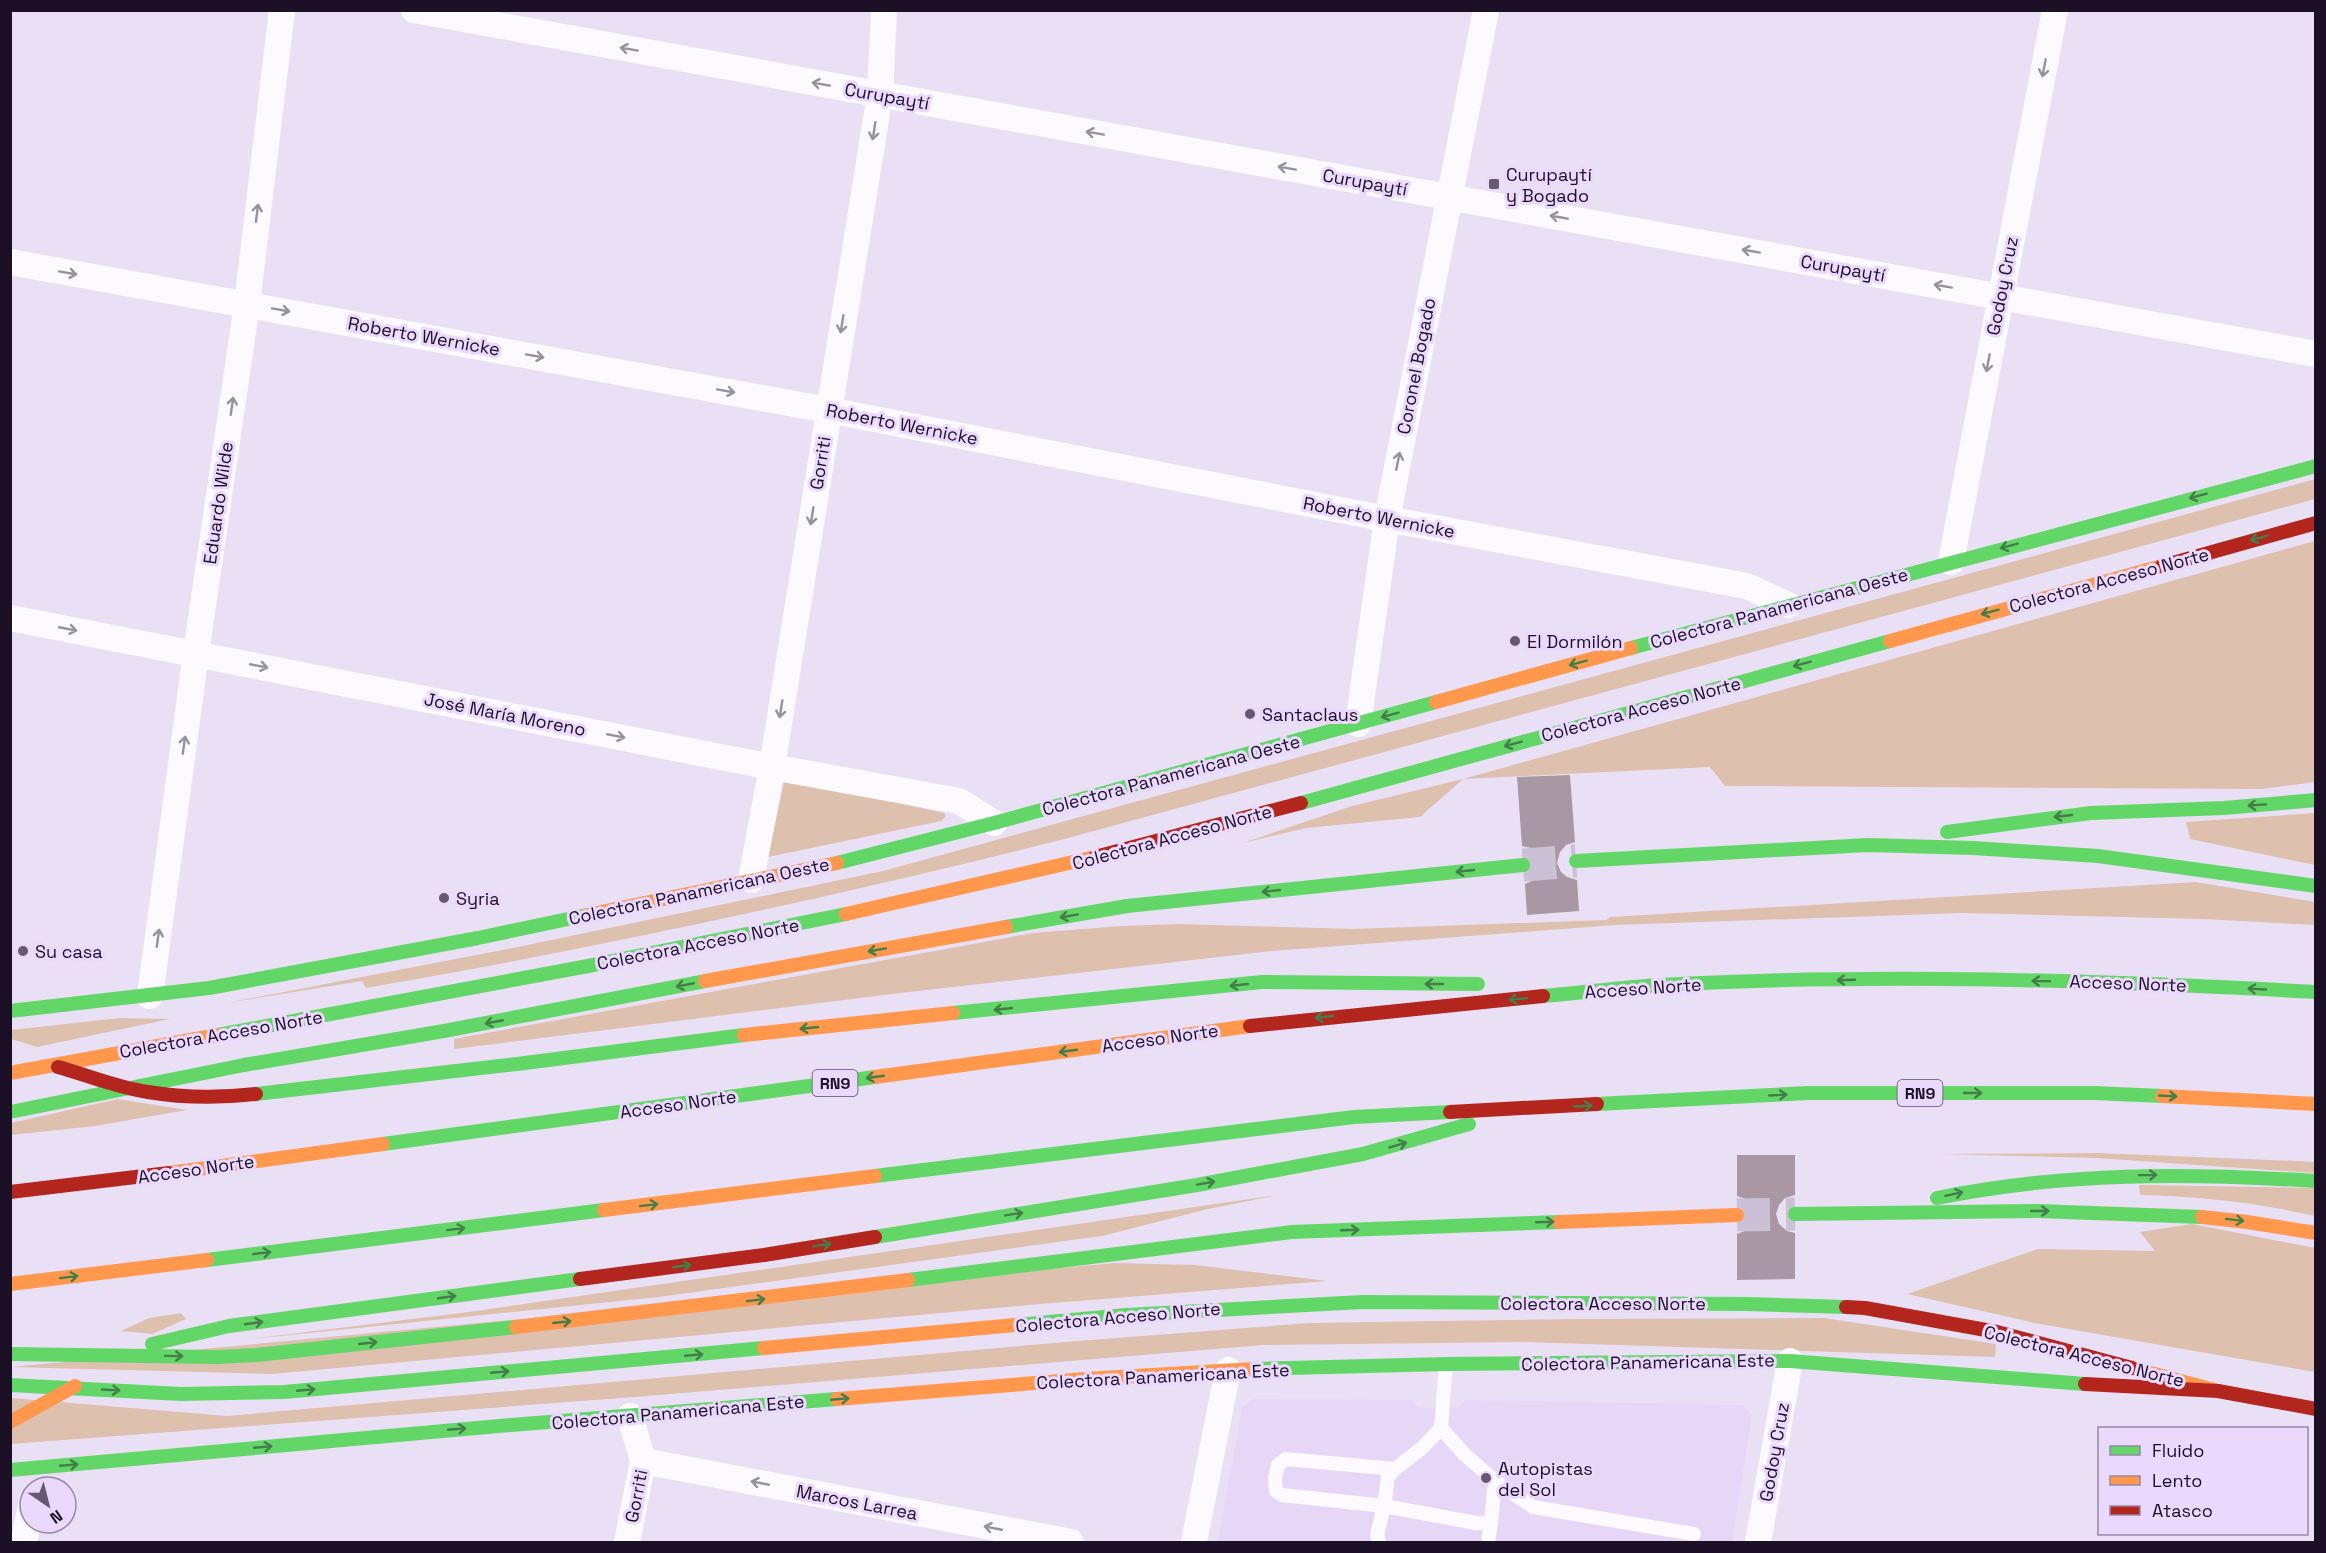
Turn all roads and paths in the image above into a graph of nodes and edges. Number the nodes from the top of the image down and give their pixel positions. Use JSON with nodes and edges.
{"nodes":[{"id":1,"x":282,"y":10,"type":"edge"},
{"id":2,"x":414,"y":10,"type":"edge"},
{"id":3,"x":884,"y":10,"type":"edge"},
{"id":4,"x":1486,"y":10,"type":"edge"},
{"id":5,"x":2055,"y":10,"type":"edge"},
{"id":6,"x":880,"y":94,"type":"junction"},
{"id":7,"x":1448,"y":197,"type":"junction"},
{"id":8,"x":10,"y":262,"type":"edge"},
{"id":9,"x":2001,"y":296,"type":"junction"},
{"id":10,"x":246,"y":304,"type":"junction"},
{"id":11,"x":2316,"y":354,"type":"edge"},
{"id":12,"x":828,"y":410,"type":"junction"},
{"id":13,"x":2316,"y":465,"type":"edge"},
{"id":14,"x":1387,"y":519,"type":"junction"},
{"id":15,"x":2316,"y":523,"type":"edge"},
{"id":16,"x":1951,"y":562,"type":"junction"},
{"id":17,"x":1788,"y":605,"type":"junction"},
{"id":18,"x":10,"y":618,"type":"edge"},
{"id":19,"x":196,"y":653,"type":"junction"},
{"id":20,"x":1358,"y":724,"type":"junction"},
{"id":21,"x":772,"y":766,"type":"junction"},
{"id":22,"x":2316,"y":800,"type":"edge"},
{"id":23,"x":994,"y":823,"type":"junction"},
{"id":24,"x":1868,"y":845,"type":"junction"},
{"id":25,"x":1576,"y":861,"type":"tunnel mouth"},
{"id":26,"x":1523,"y":865,"type":"tunnel mouth"},
{"id":27,"x":751,"y":880,"type":"junction"},
{"id":28,"x":2316,"y":886,"type":"edge"},
{"id":29,"x":1496,"y":984,"type":"dead end"},
{"id":30,"x":1520,"y":984,"type":"dead end"},
{"id":31,"x":1660,"y":985,"type":"junction"},
{"id":32,"x":2316,"y":992,"type":"edge"},
{"id":33,"x":150,"y":996,"type":"junction"},
{"id":34,"x":10,"y":1011,"type":"edge"},
{"id":35,"x":22,"y":1057,"type":"dead end"},
{"id":36,"x":10,"y":1073,"type":"edge"},
{"id":37,"x":2316,"y":1104,"type":"edge"},
{"id":38,"x":1525,"y":1109,"type":"junction"},
{"id":39,"x":10,"y":1112,"type":"edge"},
{"id":40,"x":2316,"y":1181,"type":"edge"},
{"id":41,"x":10,"y":1192,"type":"edge"},
{"id":42,"x":1876,"y":1212,"type":"junction"},
{"id":43,"x":1795,"y":1214,"type":"tunnel mouth"},
{"id":44,"x":1737,"y":1215,"type":"tunnel mouth"},
{"id":45,"x":2316,"y":1233,"type":"edge"},
{"id":46,"x":10,"y":1284,"type":"edge"},
{"id":47,"x":10,"y":1354,"type":"edge"},
{"id":48,"x":1790,"y":1361,"type":"junction"},
{"id":49,"x":1446,"y":1364,"type":"junction"},
{"id":50,"x":1228,"y":1370,"type":"junction"},
{"id":51,"x":10,"y":1385,"type":"edge"},
{"id":52,"x":2218,"y":1391,"type":"junction"},
{"id":53,"x":2316,"y":1409,"type":"edge"},
{"id":54,"x":630,"y":1416,"type":"junction"},
{"id":55,"x":10,"y":1422,"type":"edge"},
{"id":56,"x":1441,"y":1428,"type":"junction"},
{"id":57,"x":643,"y":1461,"type":"junction"},
{"id":58,"x":1395,"y":1468,"type":"junction"},
{"id":59,"x":10,"y":1470,"type":"edge"},
{"id":60,"x":29,"y":1475,"type":"edge"},
{"id":61,"x":54,"y":1475,"type":"edge"},
{"id":62,"x":1495,"y":1480,"type":"junction"},
{"id":63,"x":1384,"y":1506,"type":"junction"},
{"id":64,"x":1491,"y":1523,"type":"junction"},
{"id":65,"x":1694,"y":1534,"type":"dead end"},
{"id":66,"x":627,"y":1542,"type":"edge"},
{"id":67,"x":1071,"y":1542,"type":"edge"},
{"id":68,"x":1194,"y":1542,"type":"edge"},
{"id":69,"x":1379,"y":1542,"type":"edge"},
{"id":70,"x":1488,"y":1542,"type":"edge"},
{"id":71,"x":1758,"y":1542,"type":"edge"}],
"edges":[{"from":10,"to":1,"type":"street","name":"Eduardo Wilde","one_way":true},
{"from":6,"to":2,"type":"street","name":"Curupaytí","one_way":true},
{"from":3,"to":6,"type":"street","name":"Gorriti"},
{"from":4,"to":7,"type":"street","name":"Coronel Bogado"},
{"from":5,"to":9,"type":"street","name":"Godoy Cruz","one_way":true},
{"from":7,"to":6,"type":"street","name":"Curupaytí","one_way":true},
{"from":6,"to":12,"type":"street","name":"Gorriti","one_way":true},
{"from":9,"to":7,"type":"street","name":"Curupaytí","one_way":true},
{"from":14,"to":7,"type":"street","name":"Coronel Bogado","one_way":true},
{"from":8,"to":10,"type":"street","name":"Roberto Wernicke","one_way":true},
{"from":9,"to":11,"type":"street","name":"Curupaytí"},
{"from":9,"to":16,"type":"street","name":"Godoy Cruz","one_way":true},
{"from":10,"to":12,"type":"street","name":"Roberto Wernicke","one_way":true},
{"from":19,"to":10,"type":"street","name":"Eduardo Wilde","one_way":true},
{"from":12,"to":14,"type":"street","name":"Roberto Wernicke"},
{"from":12,"to":21,"type":"street","name":"Gorriti","one_way":true},
{"from":13,"to":16,"type":"main road","name":"Colectora Panamericana Oeste","one_way":true},
{"from":14,"to":17,"type":"street","name":"Roberto Wernicke"},
{"from":14,"to":20,"type":"street","name":"Coronel Bogado"},
{"from":15,"to":36,"type":"main road","name":"Colectora Acceso Norte","one_way":true},
{"from":16,"to":17,"type":"main road","name":"Colectora Panamericana Oeste"},
{"from":17,"to":20,"type":"main road","name":"Colectora Panamericana Oeste","one_way":true},
{"from":18,"to":19,"type":"street","name":"José María Moreno","one_way":true},
{"from":19,"to":21,"type":"street","name":"José María Moreno","one_way":true},
{"from":33,"to":19,"type":"street","name":"Eduardo Wilde","one_way":true},
{"from":20,"to":23,"type":"main road","name":"Colectora Panamericana Oeste"},
{"from":21,"to":23,"type":"street","name":"José María Moreno"},
{"from":21,"to":27,"type":"street","name":"Gorriti"},
{"from":22,"to":24,"type":"main road","one_way":true},
{"from":23,"to":27,"type":"main road","name":"Colectora Panamericana Oeste"},
{"from":24,"to":25,"type":"main road"},
{"from":24,"to":28,"type":"main road"},
{"from":26,"to":39,"type":"main road","one_way":true},
{"from":27,"to":33,"type":"main road","name":"Colectora Panamericana Oeste"},
{"from":29,"to":35,"type":"main road","one_way":true},
{"from":30,"to":31,"type":"main road"},
{"from":32,"to":31,"type":"main road","name":"Acceso Norte","number":"RN9","one_way":true},
{"from":31,"to":41,"type":"main road","name":"Acceso Norte","number":"RN9","one_way":true},
{"from":33,"to":34,"type":"main road","name":"Colectora Panamericana Oeste"},
{"from":38,"to":37,"type":"main road","number":"RN9","one_way":true},
{"from":46,"to":38,"type":"main road","number":"RN9","one_way":true},
{"from":55,"to":38,"type":"main road","one_way":true},
{"from":42,"to":40,"type":"main road","one_way":true},
{"from":42,"to":43,"type":"main road"},
{"from":42,"to":45,"type":"main road","one_way":true},
{"from":47,"to":44,"type":"main road","one_way":true},
{"from":48,"to":49,"type":"main road","name":"Colectora Panamericana Este"},
{"from":48,"to":52,"type":"main road","name":"Colectora Panamericana Este"},
{"from":48,"to":71,"type":"street","name":"Godoy Cruz"},
{"from":49,"to":50,"type":"main road","name":"Colectora Panamericana Este"},
{"from":49,"to":56,"type":"lane"},
{"from":54,"to":50,"type":"main road","name":"Colectora Panamericana Este","one_way":true},
{"from":50,"to":68,"type":"street"},
{"from":51,"to":52,"type":"main road","name":"Colectora Acceso Norte","one_way":true},
{"from":52,"to":53,"type":"main road","name":"Colectora Panamericana Este"},
{"from":54,"to":57,"type":"street","name":"Gorriti"},
{"from":61,"to":54,"type":"main road","name":"Colectora Panamericana Este","one_way":true},
{"from":56,"to":58,"type":"lane"},
{"from":56,"to":62,"type":"lane"},
{"from":57,"to":66,"type":"street","name":"Gorriti"},
{"from":67,"to":57,"type":"street","name":"Marcos Larrea","one_way":true},
{"from":58,"to":63,"type":"lane"},
{"from":58,"to":63,"type":"lane"},
{"from":59,"to":60,"type":"main road","name":"Colectora Panamericana Este"},
{"from":62,"to":64,"type":"lane"},
{"from":62,"to":65,"type":"lane"},
{"from":63,"to":64,"type":"lane"},
{"from":63,"to":69,"type":"lane"},
{"from":64,"to":70,"type":"lane"}]}
